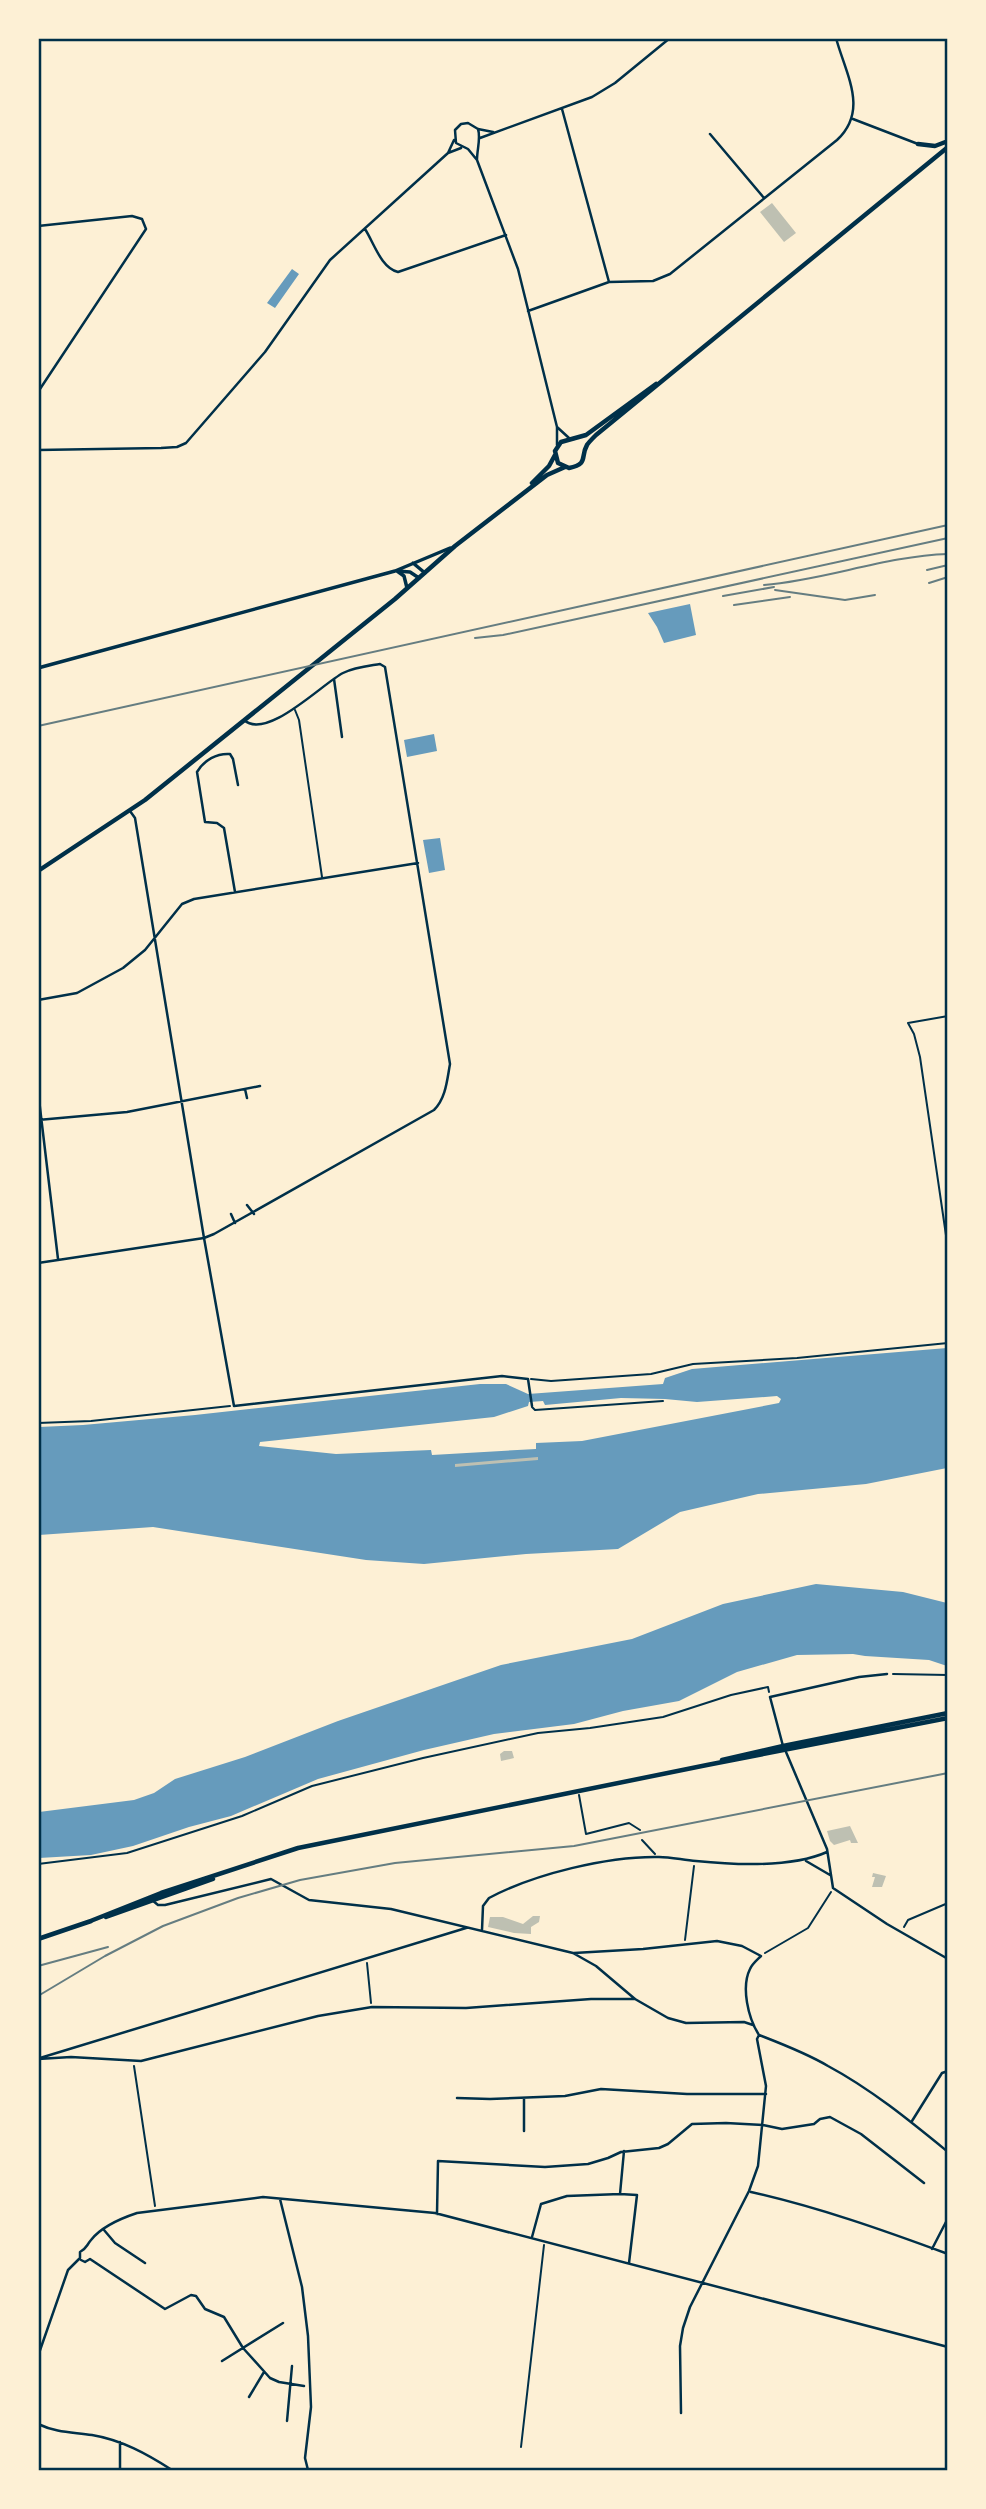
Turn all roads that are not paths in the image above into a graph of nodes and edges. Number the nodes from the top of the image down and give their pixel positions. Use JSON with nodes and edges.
{"nodes":[{"id":1,"x":670,"y":38,"type":"edge"},
{"id":2,"x":836,"y":38,"type":"edge"},
{"id":3,"x":562,"y":109,"type":"junction"},
{"id":4,"x":853,"y":119,"type":"junction"},
{"id":5,"x":478,"y":129,"type":"junction"},
{"id":6,"x":493,"y":132,"type":"junction"},
{"id":7,"x":710,"y":134,"type":"dead end"},
{"id":8,"x":480,"y":138,"type":"junction"},
{"id":9,"x":454,"y":140,"type":"junction"},
{"id":10,"x":947,"y":141,"type":"edge"},
{"id":11,"x":918,"y":144,"type":"joint"},
{"id":12,"x":477,"y":145,"type":"junction"},
{"id":13,"x":947,"y":147,"type":"edge"},
{"id":14,"x":461,"y":148,"type":"junction"},
{"id":15,"x":467,"y":149,"type":"junction"},
{"id":16,"x":448,"y":153,"type":"junction"},
{"id":17,"x":477,"y":160,"type":"junction"},
{"id":18,"x":764,"y":198,"type":"junction"},
{"id":19,"x":38,"y":226,"type":"edge"},
{"id":20,"x":365,"y":228,"type":"junction"},
{"id":21,"x":506,"y":235,"type":"junction"},
{"id":22,"x":609,"y":282,"type":"junction"},
{"id":23,"x":528,"y":311,"type":"junction"},
{"id":24,"x":656,"y":384,"type":"junction"},
{"id":25,"x":38,"y":392,"type":"edge"},
{"id":26,"x":557,"y":427,"type":"junction"},
{"id":27,"x":571,"y":439,"type":"junction"},
{"id":28,"x":557,"y":446,"type":"junction"},
{"id":29,"x":38,"y":450,"type":"edge"},
{"id":30,"x":585,"y":451,"type":"junction"},
{"id":31,"x":555,"y":454,"type":"junction"},
{"id":32,"x":565,"y":467,"type":"junction"},
{"id":33,"x":506,"y":506,"type":"junction"},
{"id":34,"x":455,"y":546,"type":"junction"},
{"id":35,"x":413,"y":564,"type":"junction"},
{"id":36,"x":395,"y":570,"type":"junction"},
{"id":37,"x":426,"y":574,"type":"junction"},
{"id":38,"x":420,"y":578,"type":"junction"},
{"id":39,"x":407,"y":589,"type":"junction"},
{"id":40,"x":38,"y":667,"type":"edge"},
{"id":41,"x":334,"y":678,"type":"junction"},
{"id":42,"x":294,"y":709,"type":"junction"},
{"id":43,"x":244,"y":720,"type":"junction"},
{"id":44,"x":342,"y":737,"type":"dead end"},
{"id":45,"x":238,"y":785,"type":"dead end"},
{"id":46,"x":130,"y":810,"type":"junction"},
{"id":47,"x":418,"y":863,"type":"junction"},
{"id":48,"x":38,"y":871,"type":"edge"},
{"id":49,"x":322,"y":878,"type":"junction"},
{"id":50,"x":236,"y":892,"type":"junction"},
{"id":51,"x":153,"y":938,"type":"junction"},
{"id":52,"x":38,"y":1000,"type":"edge"},
{"id":53,"x":260,"y":1086,"type":"dead end"},
{"id":54,"x":245,"y":1089,"type":"junction"},
{"id":55,"x":38,"y":1091,"type":"edge"},
{"id":56,"x":247,"y":1098,"type":"dead end"},
{"id":57,"x":181,"y":1102,"type":"junction"},
{"id":58,"x":41,"y":1120,"type":"edge"},
{"id":59,"x":247,"y":1205,"type":"dead end"},
{"id":60,"x":231,"y":1213,"type":"dead end"},
{"id":61,"x":254,"y":1214,"type":"junction"},
{"id":62,"x":235,"y":1223,"type":"junction"},
{"id":63,"x":204,"y":1238,"type":"junction"},
{"id":64,"x":58,"y":1259,"type":"junction"},
{"id":65,"x":38,"y":1263,"type":"edge"},
{"id":66,"x":663,"y":1401,"type":"dead end"},
{"id":67,"x":532,"y":1406,"type":"joint"},
{"id":68,"x":887,"y":1674,"type":"road end"},
{"id":69,"x":947,"y":1716,"type":"edge"},
{"id":70,"x":784,"y":1748,"type":"junction"},
{"id":71,"x":827,"y":1850,"type":"junction"},
{"id":72,"x":804,"y":1860,"type":"junction"},
{"id":73,"x":830,"y":1875,"type":"junction"},
{"id":74,"x":152,"y":1899,"type":"junction"},
{"id":75,"x":469,"y":1927,"type":"junction"},
{"id":76,"x":482,"y":1930,"type":"junction"},
{"id":77,"x":38,"y":1939,"type":"edge"},
{"id":78,"x":573,"y":1953,"type":"junction"},
{"id":79,"x":947,"y":1959,"type":"edge"},
{"id":80,"x":633,"y":1998,"type":"junction"},
{"id":81,"x":753,"y":2025,"type":"junction"},
{"id":82,"x":759,"y":2035,"type":"junction"},
{"id":83,"x":38,"y":2059,"type":"edge"},
{"id":84,"x":947,"y":2071,"type":"edge"},
{"id":85,"x":766,"y":2094,"type":"junction"},
{"id":86,"x":457,"y":2098,"type":"dead end"},
{"id":87,"x":524,"y":2098,"type":"junction"},
{"id":88,"x":911,"y":2122,"type":"junction"},
{"id":89,"x":763,"y":2125,"type":"junction"},
{"id":90,"x":524,"y":2131,"type":"dead end"},
{"id":91,"x":624,"y":2151,"type":"junction"},
{"id":92,"x":947,"y":2152,"type":"edge"},
{"id":93,"x":924,"y":2183,"type":"dead end"},
{"id":94,"x":749,"y":2191,"type":"junction"},
{"id":95,"x":620,"y":2194,"type":"junction"},
{"id":96,"x":281,"y":2199,"type":"junction"},
{"id":97,"x":436,"y":2214,"type":"junction"},
{"id":98,"x":947,"y":2218,"type":"edge"},
{"id":99,"x":104,"y":2230,"type":"junction"},
{"id":100,"x":532,"y":2237,"type":"junction"},
{"id":101,"x":932,"y":2249,"type":"junction"},
{"id":102,"x":89,"y":2252,"type":"junction"},
{"id":103,"x":947,"y":2254,"type":"edge"},
{"id":104,"x":80,"y":2258,"type":"junction"},
{"id":105,"x":90,"y":2259,"type":"junction"},
{"id":106,"x":145,"y":2263,"type":"dead end"},
{"id":107,"x":629,"y":2263,"type":"junction"},
{"id":108,"x":702,"y":2282,"type":"junction"},
{"id":109,"x":282,"y":2323,"type":"dead end"},
{"id":110,"x":947,"y":2347,"type":"edge"},
{"id":111,"x":243,"y":2348,"type":"junction"},
{"id":112,"x":38,"y":2356,"type":"edge"},
{"id":113,"x":222,"y":2361,"type":"dead end"},
{"id":114,"x":292,"y":2366,"type":"dead end"},
{"id":115,"x":264,"y":2372,"type":"junction"},
{"id":116,"x":290,"y":2385,"type":"junction"},
{"id":117,"x":303,"y":2386,"type":"dead end"},
{"id":118,"x":250,"y":2397,"type":"dead end"},
{"id":119,"x":681,"y":2413,"type":"dead end"},
{"id":120,"x":287,"y":2421,"type":"dead end"},
{"id":121,"x":38,"y":2424,"type":"edge"},
{"id":122,"x":120,"y":2442,"type":"junction"},
{"id":123,"x":120,"y":2470,"type":"edge"},
{"id":124,"x":172,"y":2470,"type":"edge"},
{"id":125,"x":308,"y":2470,"type":"edge"}],
"edges":[{"from":1,"to":3,"type":"street"},
{"from":2,"to":4,"type":"street"},
{"from":3,"to":6,"type":"street"},
{"from":3,"to":22,"type":"street"},
{"from":4,"to":11,"type":"street"},
{"from":4,"to":18,"type":"street"},
{"from":5,"to":6,"type":"street"},
{"from":5,"to":8,"type":"street"},
{"from":5,"to":9,"type":"street"},
{"from":6,"to":8,"type":"street"},
{"from":7,"to":18,"type":"street"},
{"from":8,"to":12,"type":"street"},
{"from":9,"to":14,"type":"street"},
{"from":9,"to":16,"type":"street"},
{"from":10,"to":11,"type":"main road"},
{"from":12,"to":15,"type":"street"},
{"from":12,"to":17,"type":"street"},
{"from":13,"to":24,"type":"main road"},
{"from":14,"to":15,"type":"street"},
{"from":14,"to":16,"type":"street"},
{"from":15,"to":17,"type":"street"},
{"from":16,"to":20,"type":"street"},
{"from":17,"to":21,"type":"street"},
{"from":18,"to":22,"type":"street"},
{"from":19,"to":25,"type":"street"},
{"from":20,"to":21,"type":"street"},
{"from":20,"to":29,"type":"street"},
{"from":21,"to":23,"type":"street"},
{"from":22,"to":23,"type":"street"},
{"from":23,"to":26,"type":"street"},
{"from":24,"to":27,"type":"main road"},
{"from":24,"to":30,"type":"main road"},
{"from":26,"to":27,"type":"street"},
{"from":26,"to":28,"type":"street"},
{"from":27,"to":28,"type":"main road"},
{"from":27,"to":30,"type":"main road"},
{"from":28,"to":31,"type":"main road"},
{"from":30,"to":32,"type":"main road"},
{"from":31,"to":32,"type":"main road"},
{"from":31,"to":33,"type":"main road"},
{"from":32,"to":33,"type":"main road"},
{"from":33,"to":34,"type":"main road"},
{"from":34,"to":35,"type":"main road"},
{"from":34,"to":37,"type":"main road"},
{"from":35,"to":36,"type":"main road"},
{"from":35,"to":37,"type":"main road"},
{"from":36,"to":38,"type":"main road"},
{"from":36,"to":39,"type":"main road"},
{"from":36,"to":40,"type":"main road"},
{"from":37,"to":38,"type":"main road"},
{"from":38,"to":39,"type":"main road"},
{"from":39,"to":43,"type":"main road"},
{"from":41,"to":42,"type":"street"},
{"from":41,"to":44,"type":"street"},
{"from":41,"to":47,"type":"street"},
{"from":42,"to":43,"type":"street"},
{"from":42,"to":49,"type":"street"},
{"from":43,"to":46,"type":"main road"},
{"from":45,"to":50,"type":"street"},
{"from":46,"to":48,"type":"main road"},
{"from":46,"to":51,"type":"street"},
{"from":47,"to":49,"type":"street"},
{"from":47,"to":61,"type":"street"},
{"from":49,"to":50,"type":"street"},
{"from":50,"to":51,"type":"street"},
{"from":51,"to":52,"type":"street"},
{"from":51,"to":57,"type":"street"},
{"from":53,"to":54,"type":"street"},
{"from":54,"to":56,"type":"street"},
{"from":54,"to":57,"type":"street"},
{"from":55,"to":58,"type":"street"},
{"from":57,"to":58,"type":"street"},
{"from":57,"to":63,"type":"street"},
{"from":58,"to":64,"type":"street"},
{"from":59,"to":61,"type":"street"},
{"from":60,"to":62,"type":"street"},
{"from":61,"to":62,"type":"street"},
{"from":62,"to":63,"type":"street"},
{"from":63,"to":64,"type":"street"},
{"from":63,"to":67,"type":"street"},
{"from":64,"to":65,"type":"street"},
{"from":66,"to":67,"type":"street"},
{"from":68,"to":70,"type":"street"},
{"from":69,"to":70,"type":"main road"},
{"from":70,"to":71,"type":"street"},
{"from":70,"to":74,"type":"main road"},
{"from":71,"to":72,"type":"street"},
{"from":71,"to":73,"type":"street"},
{"from":72,"to":73,"type":"street"},
{"from":72,"to":76,"type":"street"},
{"from":73,"to":79,"type":"street"},
{"from":74,"to":75,"type":"street"},
{"from":74,"to":77,"type":"main road"},
{"from":75,"to":76,"type":"street"},
{"from":75,"to":83,"type":"street"},
{"from":76,"to":78,"type":"street"},
{"from":78,"to":80,"type":"street"},
{"from":78,"to":81,"type":"street"},
{"from":80,"to":81,"type":"street"},
{"from":80,"to":83,"type":"street"},
{"from":81,"to":82,"type":"street"},
{"from":82,"to":85,"type":"street"},
{"from":82,"to":88,"type":"street"},
{"from":84,"to":88,"type":"street"},
{"from":85,"to":87,"type":"street"},
{"from":85,"to":89,"type":"street"},
{"from":86,"to":87,"type":"street"},
{"from":87,"to":90,"type":"street"},
{"from":88,"to":92,"type":"street"},
{"from":89,"to":91,"type":"street"},
{"from":89,"to":93,"type":"street"},
{"from":89,"to":94,"type":"street"},
{"from":91,"to":95,"type":"street"},
{"from":91,"to":97,"type":"street"},
{"from":94,"to":101,"type":"street"},
{"from":94,"to":108,"type":"street"},
{"from":95,"to":100,"type":"street"},
{"from":95,"to":107,"type":"street"},
{"from":96,"to":97,"type":"street"},
{"from":96,"to":99,"type":"street"},
{"from":96,"to":125,"type":"street"},
{"from":97,"to":100,"type":"street"},
{"from":98,"to":101,"type":"street"},
{"from":99,"to":102,"type":"street"},
{"from":99,"to":106,"type":"street"},
{"from":100,"to":107,"type":"street"},
{"from":101,"to":103,"type":"street"},
{"from":102,"to":104,"type":"street"},
{"from":102,"to":105,"type":"street"},
{"from":104,"to":105,"type":"street"},
{"from":104,"to":112,"type":"street"},
{"from":105,"to":111,"type":"street"},
{"from":107,"to":108,"type":"street"},
{"from":108,"to":110,"type":"street"},
{"from":108,"to":119,"type":"street"},
{"from":109,"to":111,"type":"street"},
{"from":111,"to":113,"type":"street"},
{"from":111,"to":115,"type":"street"},
{"from":114,"to":116,"type":"street"},
{"from":115,"to":116,"type":"street"},
{"from":115,"to":118,"type":"street"},
{"from":116,"to":117,"type":"street"},
{"from":116,"to":120,"type":"street"},
{"from":121,"to":122,"type":"street"},
{"from":122,"to":123,"type":"street"},
{"from":122,"to":124,"type":"street"}]}
